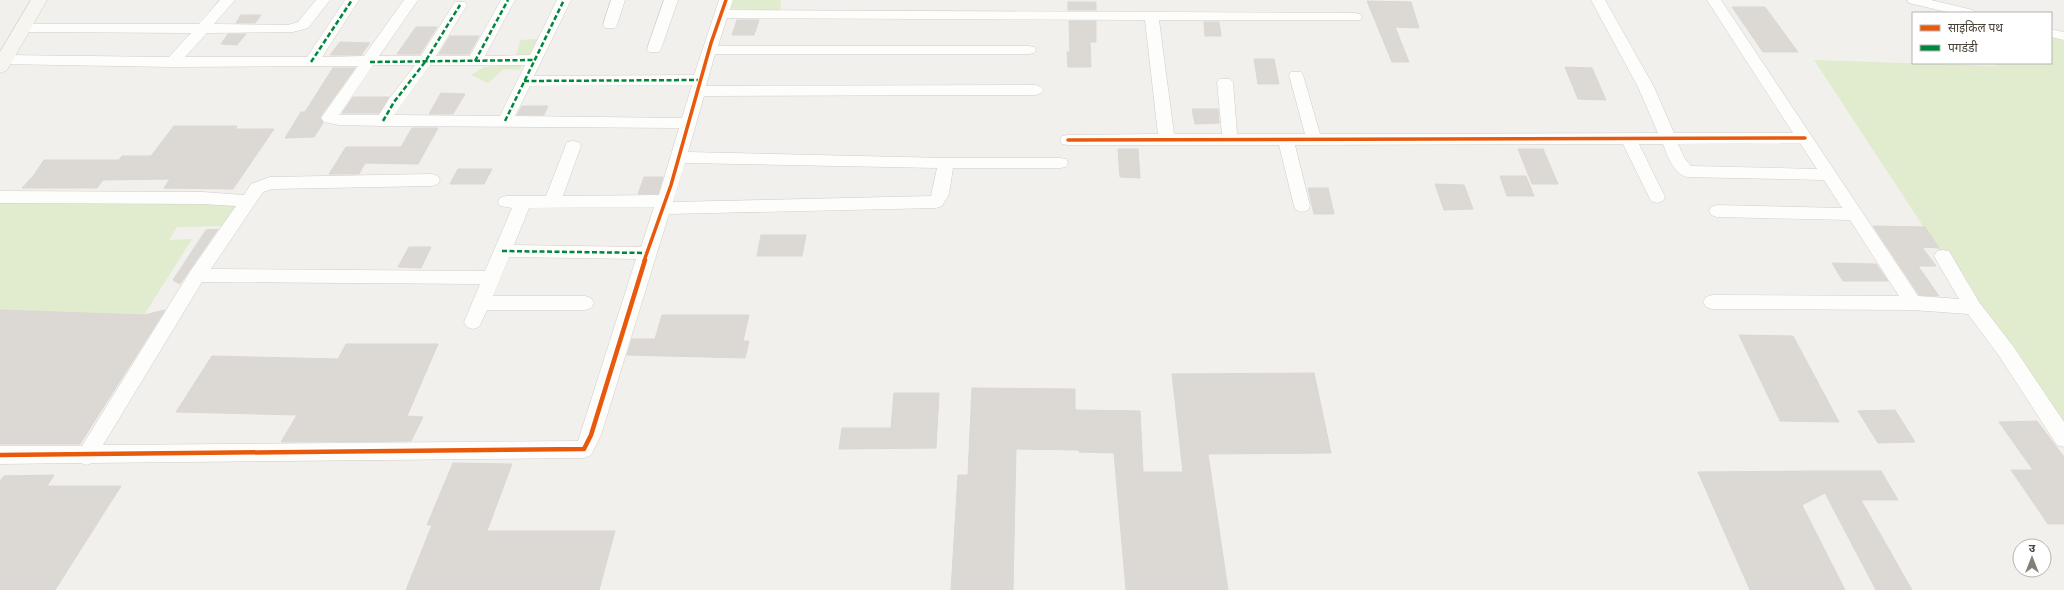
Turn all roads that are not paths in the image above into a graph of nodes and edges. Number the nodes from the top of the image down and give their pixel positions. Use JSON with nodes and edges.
{"nodes":[{"id":1,"x":38,"y":0,"type":"edge"},
{"id":2,"x":228,"y":0,"type":"edge"},
{"id":3,"x":323,"y":0,"type":"edge"},
{"id":4,"x":352,"y":0,"type":"edge"},
{"id":5,"x":411,"y":0,"type":"edge"},
{"id":6,"x":508,"y":0,"type":"edge"},
{"id":7,"x":564,"y":0,"type":"edge"},
{"id":8,"x":618,"y":0,"type":"edge"},
{"id":9,"x":671,"y":0,"type":"edge"},
{"id":10,"x":1598,"y":0,"type":"edge"},
{"id":11,"x":1714,"y":0,"type":"edge"},
{"id":12,"x":1914,"y":0,"type":"edge"},
{"id":13,"x":460,"y":5,"type":"dead end"},
{"id":14,"x":724,"y":7,"type":"edge"},
{"id":15,"x":1964,"y":12,"type":"edge"},
{"id":16,"x":1151,"y":15,"type":"junction"},
{"id":17,"x":1355,"y":17,"type":"dead end"},
{"id":18,"x":610,"y":25,"type":"dead end"},
{"id":19,"x":205,"y":27,"type":"junction"},
{"id":20,"x":23,"y":28,"type":"junction"},
{"id":21,"x":2052,"y":33,"type":"edge"},
{"id":22,"x":2064,"y":36,"type":"edge"},
{"id":23,"x":654,"y":49,"type":"dead end"},
{"id":24,"x":710,"y":50,"type":"junction"},
{"id":25,"x":1029,"y":50,"type":"dead end"},
{"id":26,"x":535,"y":60,"type":"junction"},
{"id":27,"x":475,"y":61,"type":"junction"},
{"id":28,"x":173,"y":62,"type":"junction"},
{"id":29,"x":311,"y":62,"type":"junction"},
{"id":30,"x":370,"y":62,"type":"junction"},
{"id":31,"x":425,"y":62,"type":"junction"},
{"id":32,"x":2,"y":64,"type":"edge"},
{"id":33,"x":1296,"y":75,"type":"dead end"},
{"id":34,"x":524,"y":81,"type":"junction"},
{"id":35,"x":1225,"y":82,"type":"dead end"},
{"id":36,"x":699,"y":85,"type":"junction"},
{"id":37,"x":1036,"y":90,"type":"dead end"},
{"id":38,"x":384,"y":121,"type":"junction"},
{"id":39,"x":505,"y":121,"type":"junction"},
{"id":40,"x":689,"y":123,"type":"junction"},
{"id":41,"x":1230,"y":138,"type":"junction"},
{"id":42,"x":1628,"y":138,"type":"junction"},
{"id":43,"x":1668,"y":138,"type":"junction"},
{"id":44,"x":1805,"y":138,"type":"junction"},
{"id":45,"x":1286,"y":139,"type":"junction"},
{"id":46,"x":1314,"y":139,"type":"junction"},
{"id":47,"x":1068,"y":140,"type":"dead end"},
{"id":48,"x":1167,"y":140,"type":"junction"},
{"id":49,"x":573,"y":146,"type":"dead end"},
{"id":50,"x":679,"y":157,"type":"junction"},
{"id":51,"x":946,"y":162,"type":"junction"},
{"id":52,"x":1060,"y":162,"type":"dead end"},
{"id":53,"x":1828,"y":175,"type":"junction"},
{"id":54,"x":432,"y":180,"type":"dead end"},
{"id":55,"x":0,"y":197,"type":"edge"},
{"id":56,"x":1657,"y":197,"type":"dead end"},
{"id":57,"x":248,"y":200,"type":"junction"},
{"id":58,"x":552,"y":202,"type":"junction"},
{"id":59,"x":663,"y":205,"type":"junction"},
{"id":60,"x":1302,"y":206,"type":"dead end"},
{"id":61,"x":1717,"y":211,"type":"dead end"},
{"id":62,"x":1854,"y":214,"type":"junction"},
{"id":63,"x":502,"y":251,"type":"junction"},
{"id":64,"x":647,"y":253,"type":"junction"},
{"id":65,"x":1943,"y":256,"type":"dead end"},
{"id":66,"x":197,"y":275,"type":"junction"},
{"id":67,"x":491,"y":278,"type":"junction"},
{"id":68,"x":1712,"y":302,"type":"dead end"},
{"id":69,"x":481,"y":303,"type":"junction"},
{"id":70,"x":585,"y":303,"type":"dead end"},
{"id":71,"x":1913,"y":303,"type":"junction"},
{"id":72,"x":1973,"y":307,"type":"junction"},
{"id":73,"x":473,"y":322,"type":"dead end"},
{"id":74,"x":2064,"y":439,"type":"edge"},
{"id":75,"x":0,"y":455,"type":"edge"},
{"id":76,"x":86,"y":456,"type":"junction"}],
"edges":[{"from":1,"to":20,"type":"street"},
{"from":2,"to":19,"type":"street"},
{"from":3,"to":19,"type":"street"},
{"from":4,"to":29,"type":"street"},
{"from":5,"to":30,"type":"street"},
{"from":6,"to":27,"type":"street"},
{"from":7,"to":26,"type":"street"},
{"from":8,"to":18,"type":"street"},
{"from":9,"to":23,"type":"street"},
{"from":10,"to":43,"type":"street"},
{"from":11,"to":44,"type":"street"},
{"from":12,"to":15,"type":"street"},
{"from":13,"to":31,"type":"street"},
{"from":14,"to":16,"type":"street"},
{"from":14,"to":24,"type":"street"},
{"from":16,"to":17,"type":"street"},
{"from":16,"to":48,"type":"street"},
{"from":19,"to":20,"type":"street"},
{"from":19,"to":28,"type":"street"},
{"from":20,"to":32,"type":"street"},
{"from":21,"to":22,"type":"street"},
{"from":24,"to":25,"type":"street"},
{"from":24,"to":36,"type":"street"},
{"from":26,"to":27,"type":"street"},
{"from":26,"to":34,"type":"street"},
{"from":27,"to":31,"type":"street"},
{"from":28,"to":29,"type":"street"},
{"from":28,"to":32,"type":"street"},
{"from":29,"to":30,"type":"street"},
{"from":30,"to":31,"type":"street"},
{"from":30,"to":38,"type":"street"},
{"from":31,"to":38,"type":"street"},
{"from":33,"to":46,"type":"street"},
{"from":34,"to":36,"type":"street"},
{"from":34,"to":39,"type":"street"},
{"from":35,"to":41,"type":"street"},
{"from":36,"to":37,"type":"street"},
{"from":36,"to":40,"type":"street"},
{"from":38,"to":39,"type":"street"},
{"from":39,"to":40,"type":"street"},
{"from":40,"to":50,"type":"street"},
{"from":41,"to":45,"type":"street"},
{"from":41,"to":48,"type":"street"},
{"from":42,"to":43,"type":"street"},
{"from":42,"to":46,"type":"street"},
{"from":42,"to":56,"type":"street"},
{"from":43,"to":44,"type":"street"},
{"from":43,"to":53,"type":"street"},
{"from":44,"to":53,"type":"street"},
{"from":45,"to":46,"type":"street"},
{"from":45,"to":60,"type":"street"},
{"from":47,"to":48,"type":"street"},
{"from":49,"to":58,"type":"street"},
{"from":50,"to":51,"type":"street"},
{"from":50,"to":59,"type":"street"},
{"from":51,"to":52,"type":"street"},
{"from":51,"to":59,"type":"street"},
{"from":53,"to":62,"type":"street"},
{"from":54,"to":57,"type":"street"},
{"from":55,"to":57,"type":"street"},
{"from":57,"to":66,"type":"street"},
{"from":58,"to":59,"type":"street"},
{"from":58,"to":63,"type":"street"},
{"from":59,"to":64,"type":"street"},
{"from":61,"to":62,"type":"street"},
{"from":62,"to":71,"type":"street"},
{"from":63,"to":64,"type":"street"},
{"from":63,"to":67,"type":"street"},
{"from":64,"to":76,"type":"street"},
{"from":65,"to":72,"type":"street"},
{"from":66,"to":67,"type":"street"},
{"from":66,"to":76,"type":"street"},
{"from":67,"to":69,"type":"street"},
{"from":68,"to":71,"type":"street"},
{"from":69,"to":70,"type":"street"},
{"from":69,"to":73,"type":"street"},
{"from":71,"to":72,"type":"street"},
{"from":72,"to":74,"type":"street"},
{"from":75,"to":76,"type":"street"}]}
